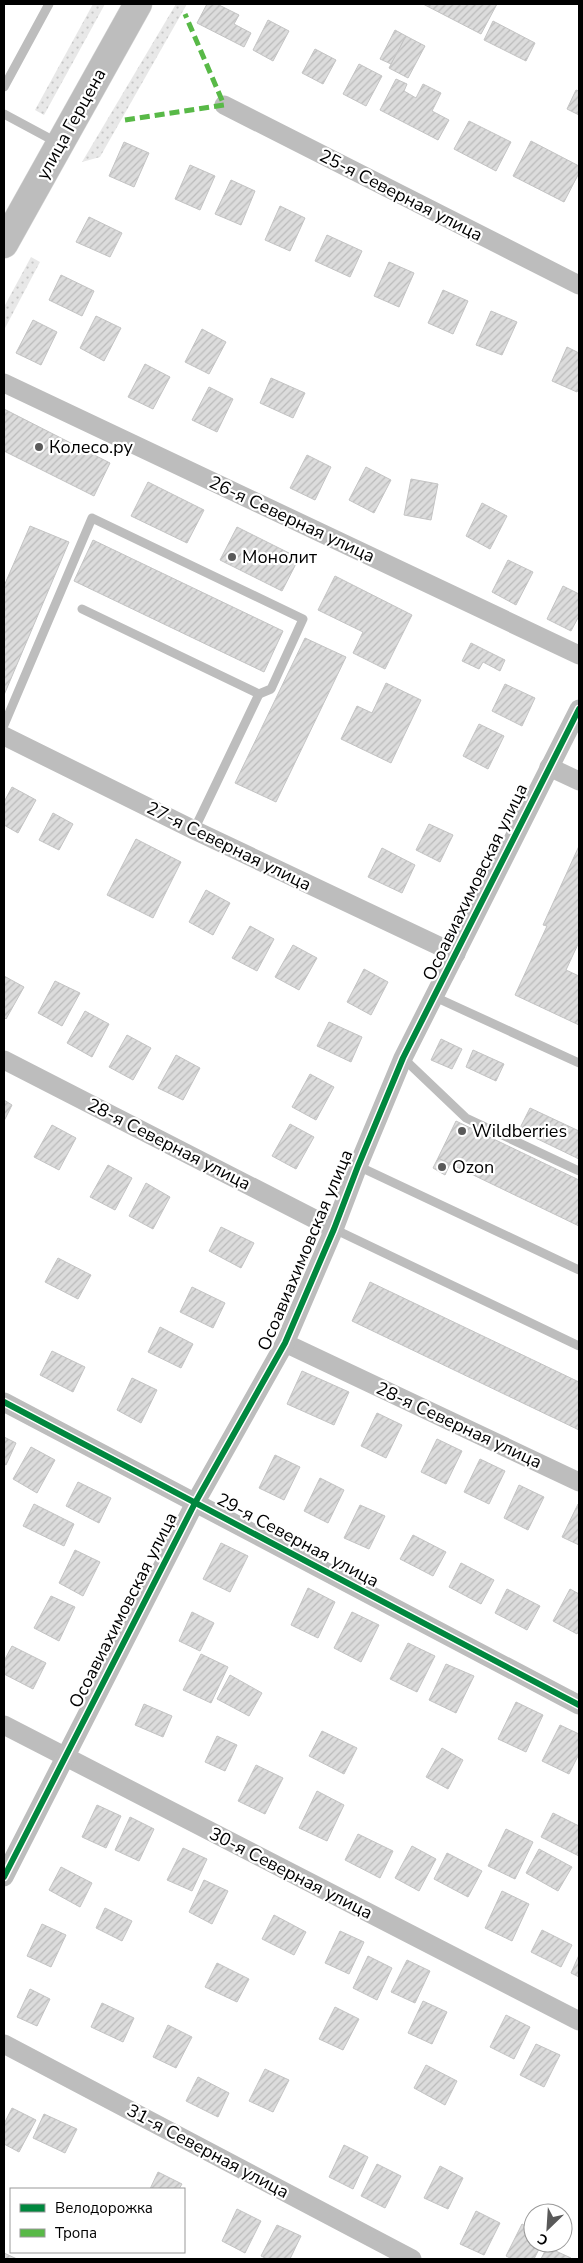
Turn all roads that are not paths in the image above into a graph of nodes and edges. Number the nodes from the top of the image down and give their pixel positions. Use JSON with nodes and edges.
{"nodes":[{"id":1,"x":49,"y":4,"type":"edge"},
{"id":2,"x":138,"y":4,"type":"edge"},
{"id":3,"x":4,"y":87,"type":"edge"},
{"id":4,"x":224,"y":105,"type":"dead end"},
{"id":5,"x":4,"y":114,"type":"edge"},
{"id":6,"x":60,"y":145,"type":"junction"},
{"id":7,"x":4,"y":244,"type":"edge"},
{"id":8,"x":579,"y":284,"type":"edge"},
{"id":9,"x":4,"y":382,"type":"edge"},
{"id":10,"x":82,"y":609,"type":"dead end"},
{"id":11,"x":579,"y":655,"type":"edge"},
{"id":12,"x":259,"y":694,"type":"junction"},
{"id":13,"x":579,"y":708,"type":"edge"},
{"id":14,"x":4,"y":725,"type":"edge"},
{"id":15,"x":4,"y":736,"type":"edge"},
{"id":16,"x":549,"y":767,"type":"junction"},
{"id":17,"x":579,"y":782,"type":"edge"},
{"id":18,"x":194,"y":830,"type":"junction"},
{"id":19,"x":456,"y":954,"type":"junction"},
{"id":20,"x":436,"y":997,"type":"junction"},
{"id":21,"x":403,"y":1058,"type":"junction"},
{"id":22,"x":4,"y":1060,"type":"edge"},
{"id":23,"x":579,"y":1063,"type":"edge"},
{"id":24,"x":358,"y":1166,"type":"junction"},
{"id":25,"x":579,"y":1171,"type":"edge"},
{"id":26,"x":334,"y":1229,"type":"junction"},
{"id":27,"x":579,"y":1270,"type":"edge"},
{"id":28,"x":285,"y":1343,"type":"junction"},
{"id":29,"x":579,"y":1346,"type":"edge"},
{"id":30,"x":4,"y":1402,"type":"edge"},
{"id":31,"x":579,"y":1482,"type":"edge"},
{"id":32,"x":195,"y":1503,"type":"junction"},
{"id":33,"x":579,"y":1705,"type":"edge"},
{"id":34,"x":4,"y":1725,"type":"edge"},
{"id":35,"x":65,"y":1758,"type":"junction"},
{"id":36,"x":4,"y":1877,"type":"edge"},
{"id":37,"x":579,"y":2021,"type":"edge"},
{"id":38,"x":4,"y":2044,"type":"edge"},
{"id":39,"x":412,"y":2259,"type":"edge"}],
"edges":[{"from":1,"to":3,"type":"lane"},
{"from":2,"to":6,"type":"main road","name":"улица Герцена"},
{"from":4,"to":8,"type":"street","name":"25-я Северная улица"},
{"from":5,"to":6,"type":"lane"},
{"from":6,"to":7,"type":"main road","name":"улица Герцена"},
{"from":9,"to":11,"type":"street","name":"26-я Северная улица"},
{"from":10,"to":12,"type":"lane"},
{"from":12,"to":14,"type":"lane"},
{"from":12,"to":18,"type":"lane"},
{"from":13,"to":16,"type":"street","name":"Осоавиахимовская улица"},
{"from":15,"to":18,"type":"street","name":"27-я Северная улица"},
{"from":16,"to":17,"type":"street"},
{"from":16,"to":19,"type":"street","name":"Осоавиахимовская улица"},
{"from":18,"to":19,"type":"street","name":"27-я Северная улица"},
{"from":19,"to":20,"type":"street","name":"Осоавиахимовская улица"},
{"from":20,"to":21,"type":"street","name":"Осоавиахимовская улица"},
{"from":20,"to":23,"type":"lane"},
{"from":21,"to":24,"type":"street","name":"Осоавиахимовская улица"},
{"from":21,"to":25,"type":"lane"},
{"from":22,"to":26,"type":"street","name":"28-я Северная улица"},
{"from":24,"to":26,"type":"street","name":"Осоавиахимовская улица"},
{"from":24,"to":27,"type":"lane"},
{"from":26,"to":28,"type":"street","name":"Осоавиахимовская улица"},
{"from":26,"to":29,"type":"lane"},
{"from":28,"to":31,"type":"street","name":"28-я Северная улица"},
{"from":28,"to":32,"type":"street","name":"Осоавиахимовская улица"},
{"from":30,"to":32,"type":"street","name":"29-я Северная улица"},
{"from":32,"to":33,"type":"street","name":"29-я Северная улица"},
{"from":32,"to":35,"type":"street","name":"Осоавиахимовская улица"},
{"from":34,"to":35,"type":"street","name":"30-я Северная улица"},
{"from":35,"to":36,"type":"street","name":"Осоавиахимовская улица"},
{"from":35,"to":37,"type":"street","name":"30-я Северная улица"},
{"from":38,"to":39,"type":"street","name":"31-я Северная улица"}]}
